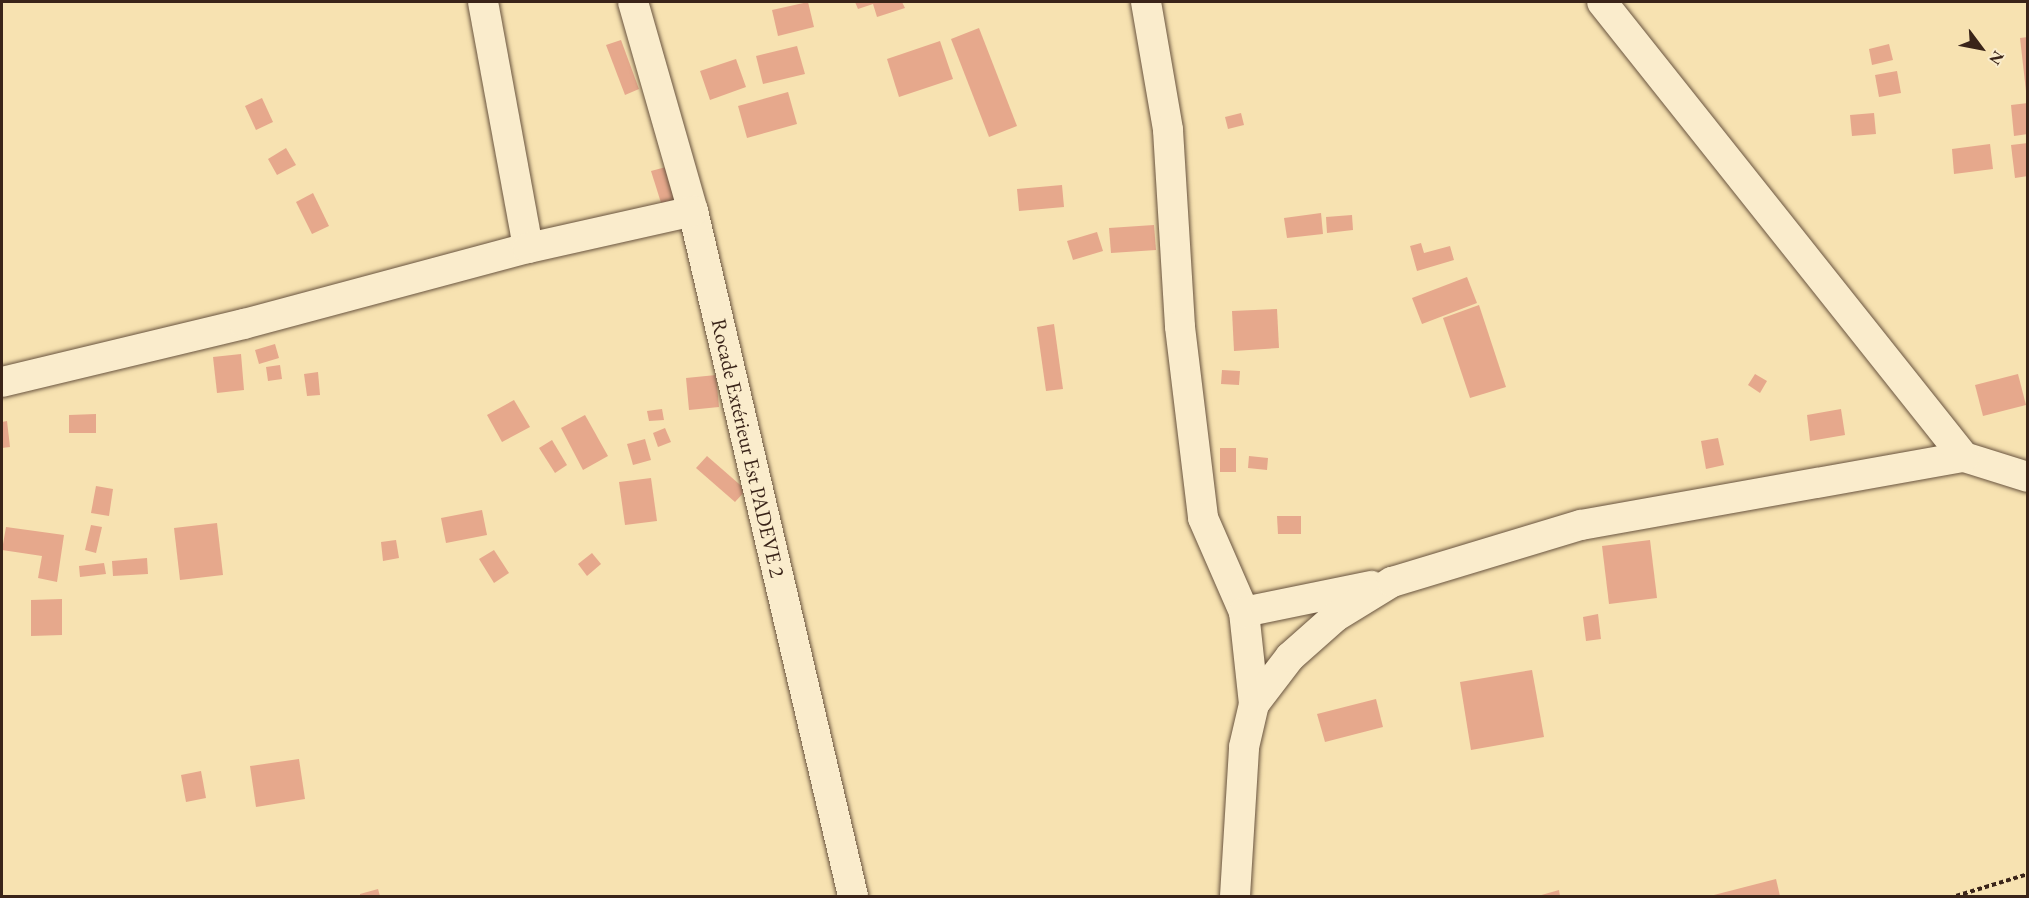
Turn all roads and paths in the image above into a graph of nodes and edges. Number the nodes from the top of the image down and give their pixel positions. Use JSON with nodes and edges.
{"nodes":[{"id":1,"x":483,"y":2,"type":"edge"},
{"id":2,"x":633,"y":2,"type":"edge"},
{"id":3,"x":1146,"y":2,"type":"edge"},
{"id":4,"x":1602,"y":2,"type":"edge"},
{"id":5,"x":693,"y":211,"type":"junction"},
{"id":6,"x":528,"y":248,"type":"junction"},
{"id":7,"x":2,"y":382,"type":"edge"},
{"id":8,"x":1964,"y":457,"type":"junction"},
{"id":9,"x":2028,"y":477,"type":"edge"},
{"id":10,"x":1392,"y":582,"type":"junction"},
{"id":11,"x":1244,"y":612,"type":"junction"},
{"id":12,"x":1254,"y":704,"type":"junction"},
{"id":13,"x":2028,"y":874,"type":"edge"},
{"id":14,"x":853,"y":897,"type":"edge"},
{"id":15,"x":1235,"y":897,"type":"edge"},
{"id":16,"x":1956,"y":897,"type":"edge"}],
"edges":[{"from":1,"to":6,"type":"street"},
{"from":2,"to":5,"type":"street","name":"Rocade Extérieur Est PADEVE 2"},
{"from":3,"to":11,"type":"street"},
{"from":4,"to":8,"type":"street"},
{"from":5,"to":6,"type":"street"},
{"from":5,"to":14,"type":"street","name":"Rocade Extérieur Est PADEVE 2"},
{"from":6,"to":7,"type":"street"},
{"from":8,"to":9,"type":"street"},
{"from":8,"to":10,"type":"street"},
{"from":10,"to":11,"type":"street"},
{"from":10,"to":12,"type":"street"},
{"from":11,"to":12,"type":"street"},
{"from":12,"to":15,"type":"street"},
{"from":13,"to":16,"type":"path"}]}
